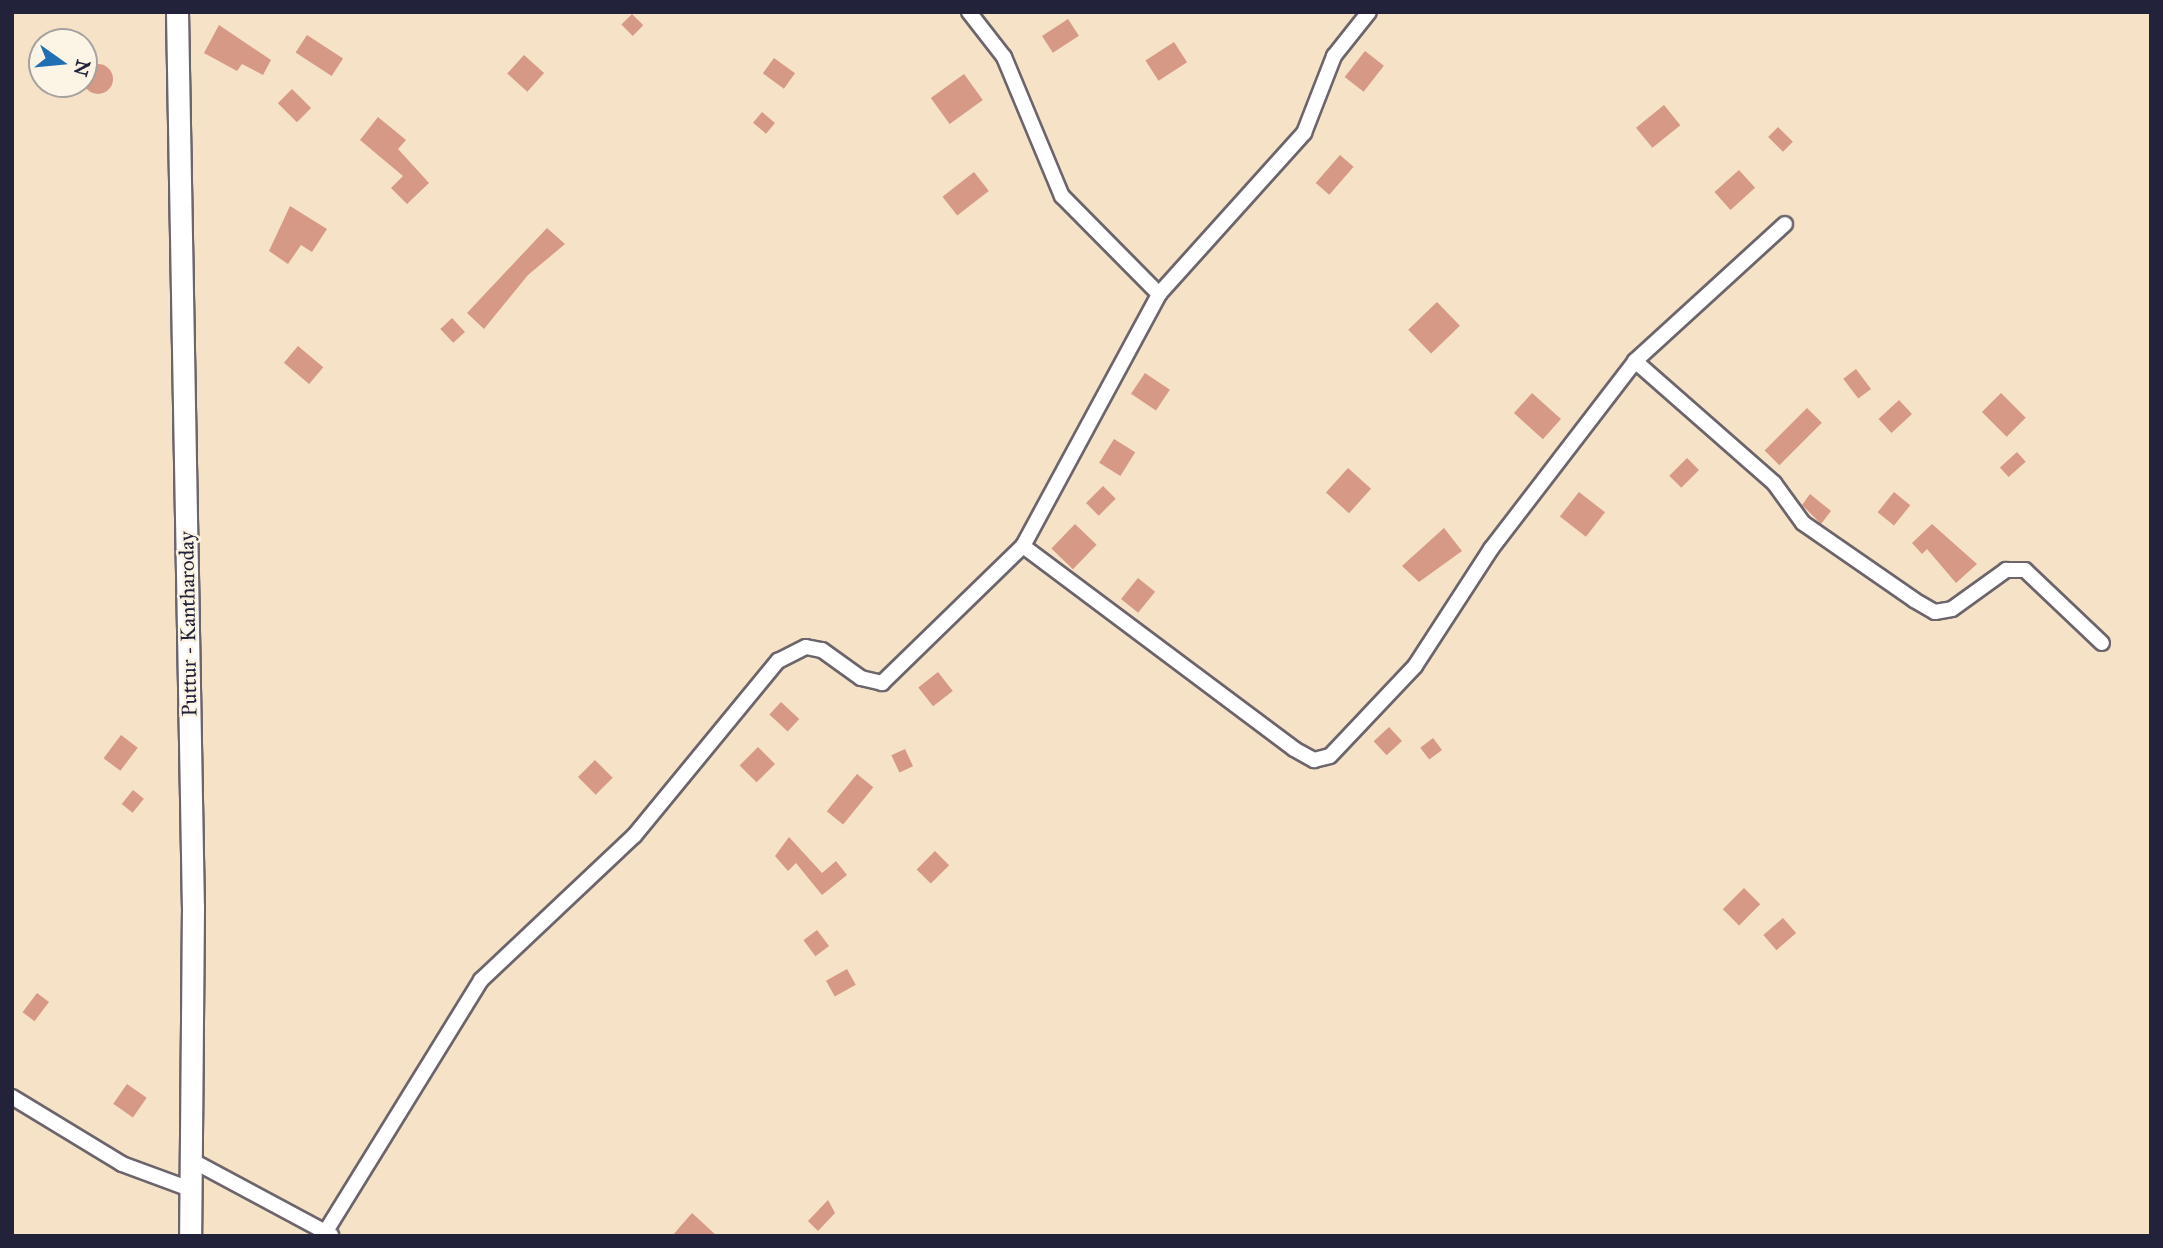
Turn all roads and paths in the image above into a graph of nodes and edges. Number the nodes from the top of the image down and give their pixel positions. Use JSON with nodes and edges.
{"nodes":[{"id":1,"x":177,"y":12,"type":"edge"},
{"id":2,"x":969,"y":12,"type":"edge"},
{"id":3,"x":1369,"y":12,"type":"edge"},
{"id":4,"x":1785,"y":224,"type":"dead end"},
{"id":5,"x":1159,"y":293,"type":"junction"},
{"id":6,"x":1635,"y":361,"type":"junction"},
{"id":7,"x":1023,"y":546,"type":"junction"},
{"id":8,"x":2102,"y":643,"type":"dead end"},
{"id":9,"x":12,"y":1097,"type":"edge"},
{"id":10,"x":191,"y":1160,"type":"junction"},
{"id":11,"x":190,"y":1189,"type":"junction"},
{"id":12,"x":329,"y":1233,"type":"edge"},
{"id":13,"x":190,"y":1236,"type":"edge"}],
"edges":[{"from":1,"to":10,"type":"main road","name":"Puttur - Kantharoday"},
{"from":2,"to":5,"type":"street"},
{"from":3,"to":5,"type":"street"},
{"from":4,"to":6,"type":"street"},
{"from":5,"to":7,"type":"street"},
{"from":6,"to":7,"type":"street"},
{"from":6,"to":8,"type":"street"},
{"from":7,"to":12,"type":"street"},
{"from":9,"to":11,"type":"street"},
{"from":10,"to":11,"type":"main road","name":"Puttur - Kantharoday"},
{"from":10,"to":12,"type":"street"},
{"from":11,"to":13,"type":"main road","name":"Puttur - Kantharoday"}]}
